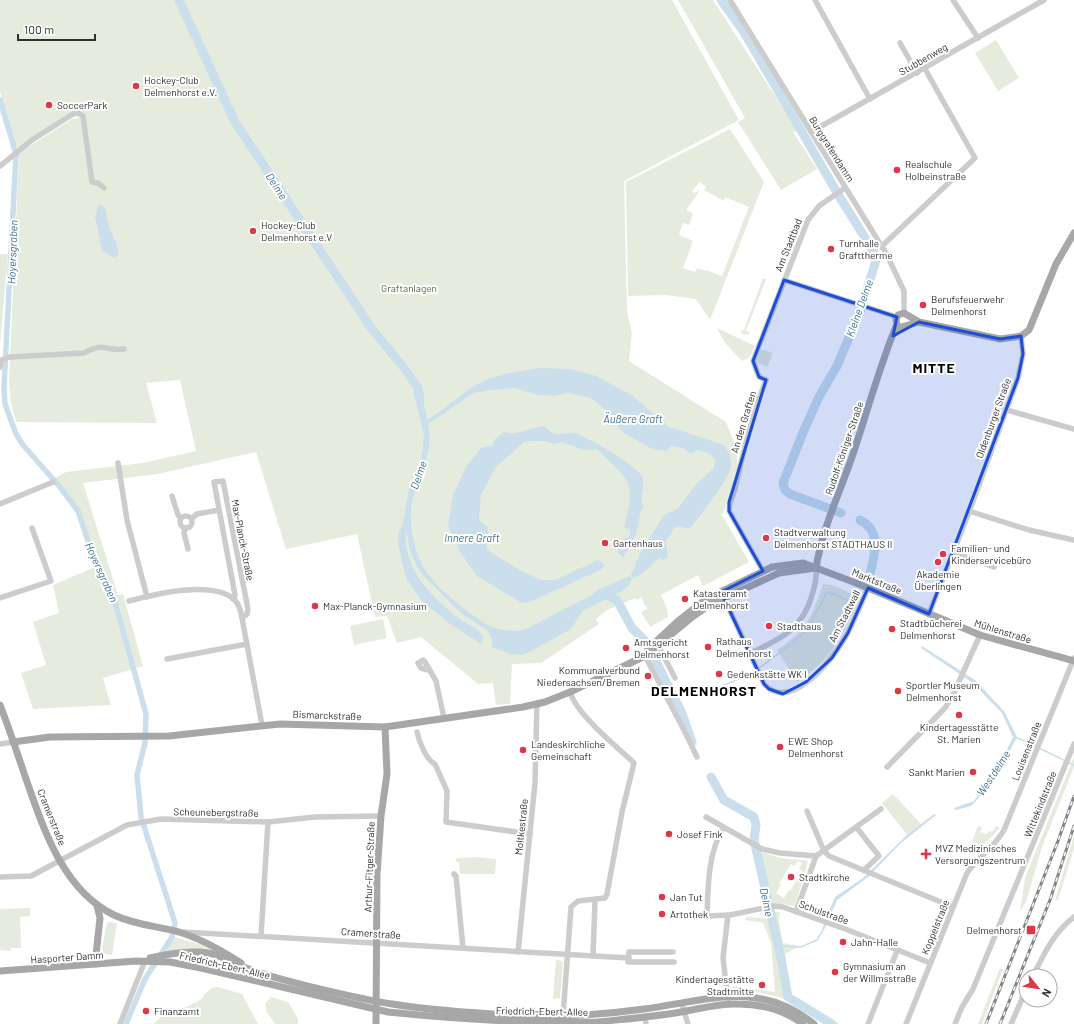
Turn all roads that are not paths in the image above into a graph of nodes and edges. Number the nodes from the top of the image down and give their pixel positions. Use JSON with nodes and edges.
{"nodes":[{"id":1,"x":730,"y":0,"type":"edge"},
{"id":2,"x":815,"y":0,"type":"edge"},
{"id":3,"x":953,"y":0,"type":"edge"},
{"id":4,"x":1044,"y":0,"type":"edge"},
{"id":5,"x":978,"y":38,"type":"junction"},
{"id":6,"x":900,"y":42,"type":"dead end"},
{"id":7,"x":925,"y":69,"type":"junction"},
{"id":8,"x":917,"y":73,"type":"junction"},
{"id":9,"x":870,"y":99,"type":"junction"},
{"id":10,"x":811,"y":132,"type":"junction"},
{"id":11,"x":0,"y":166,"type":"edge"},
{"id":12,"x":104,"y":188,"type":"dead end"},
{"id":13,"x":843,"y":190,"type":"junction"},
{"id":14,"x":1074,"y":233,"type":"edge"},
{"id":15,"x":882,"y":246,"type":"junction"},
{"id":16,"x":784,"y":280,"type":"junction"},
{"id":17,"x":907,"y":315,"type":"junction"},
{"id":18,"x":919,"y":322,"type":"junction"},
{"id":19,"x":901,"y":323,"type":"junction"},
{"id":20,"x":1021,"y":336,"type":"junction"},
{"id":21,"x":124,"y":349,"type":"dead end"},
{"id":22,"x":0,"y":367,"type":"edge"},
{"id":23,"x":1007,"y":410,"type":"junction"},
{"id":24,"x":1074,"y":429,"type":"edge"},
{"id":25,"x":118,"y":463,"type":"dead end"},
{"id":26,"x":53,"y":482,"type":"dead end"},
{"id":27,"x":172,"y":496,"type":"dead end"},
{"id":28,"x":0,"y":504,"type":"edge"},
{"id":29,"x":220,"y":510,"type":"junction"},
{"id":30,"x":969,"y":511,"type":"junction"},
{"id":31,"x":181,"y":518,"type":"junction"},
{"id":32,"x":192,"y":518,"type":"junction"},
{"id":33,"x":32,"y":528,"type":"dead end"},
{"id":34,"x":184,"y":528,"type":"junction"},
{"id":35,"x":1074,"y":540,"type":"edge"},
{"id":36,"x":188,"y":549,"type":"dead end"},
{"id":37,"x":954,"y":553,"type":"junction"},
{"id":38,"x":994,"y":567,"type":"dead end"},
{"id":39,"x":816,"y":568,"type":"junction"},
{"id":40,"x":763,"y":571,"type":"junction"},
{"id":41,"x":865,"y":587,"type":"junction"},
{"id":42,"x":723,"y":595,"type":"junction"},
{"id":43,"x":147,"y":597,"type":"junction"},
{"id":44,"x":0,"y":598,"type":"edge"},
{"id":45,"x":233,"y":599,"type":"junction"},
{"id":46,"x":129,"y":601,"type":"dead end"},
{"id":47,"x":929,"y":614,"type":"junction"},
{"id":48,"x":242,"y":618,"type":"junction"},
{"id":49,"x":980,"y":635,"type":"junction"},
{"id":50,"x":247,"y":644,"type":"junction"},
{"id":51,"x":651,"y":649,"type":"junction"},
{"id":52,"x":751,"y":653,"type":"junction"},
{"id":53,"x":167,"y":659,"type":"dead end"},
{"id":54,"x":1073,"y":660,"type":"edge"},
{"id":55,"x":428,"y":670,"type":"dead end"},
{"id":56,"x":675,"y":678,"type":"dead end"},
{"id":57,"x":570,"y":692,"type":"junction"},
{"id":58,"x":537,"y":703,"type":"junction"},
{"id":59,"x":0,"y":705,"type":"edge"},
{"id":60,"x":444,"y":718,"type":"junction"},
{"id":61,"x":262,"y":725,"type":"junction"},
{"id":62,"x":385,"y":727,"type":"junction"},
{"id":63,"x":417,"y":732,"type":"dead end"},
{"id":64,"x":13,"y":742,"type":"junction"},
{"id":65,"x":0,"y":744,"type":"edge"},
{"id":66,"x":1074,"y":744,"type":"edge"},
{"id":67,"x":697,"y":758,"type":"dead end"},
{"id":68,"x":887,"y":767,"type":"dead end"},
{"id":69,"x":881,"y":809,"type":"dead end"},
{"id":70,"x":807,"y":811,"type":"dead end"},
{"id":71,"x":381,"y":816,"type":"junction"},
{"id":72,"x":706,"y":817,"type":"dead end"},
{"id":73,"x":268,"y":822,"type":"junction"},
{"id":74,"x":723,"y":828,"type":"junction"},
{"id":75,"x":857,"y":828,"type":"junction"},
{"id":76,"x":530,"y":834,"type":"junction"},
{"id":77,"x":994,"y":845,"type":"joint"},
{"id":78,"x":824,"y":851,"type":"junction"},
{"id":79,"x":816,"y":856,"type":"junction"},
{"id":80,"x":60,"y":860,"type":"junction"},
{"id":81,"x":868,"y":872,"type":"junction"},
{"id":82,"x":454,"y":874,"type":"dead end"},
{"id":83,"x":0,"y":877,"type":"edge"},
{"id":84,"x":595,"y":900,"type":"junction"},
{"id":85,"x":97,"y":906,"type":"junction"},
{"id":86,"x":953,"y":907,"type":"junction"},
{"id":87,"x":796,"y":912,"type":"junction"},
{"id":88,"x":728,"y":915,"type":"junction"},
{"id":89,"x":115,"y":916,"type":"junction"},
{"id":90,"x":1074,"y":917,"type":"edge"},
{"id":91,"x":100,"y":922,"type":"junction"},
{"id":92,"x":175,"y":932,"type":"junction"},
{"id":93,"x":262,"y":936,"type":"junction"},
{"id":94,"x":377,"y":943,"type":"junction"},
{"id":95,"x":463,"y":948,"type":"junction"},
{"id":96,"x":897,"y":951,"type":"junction"},
{"id":97,"x":518,"y":952,"type":"junction"},
{"id":98,"x":673,"y":952,"type":"dead end"},
{"id":99,"x":567,"y":955,"type":"junction"},
{"id":100,"x":593,"y":956,"type":"junction"},
{"id":101,"x":628,"y":958,"type":"junction"},
{"id":102,"x":158,"y":959,"type":"junction"},
{"id":103,"x":136,"y":961,"type":"junction"},
{"id":104,"x":145,"y":961,"type":"junction"},
{"id":105,"x":674,"y":962,"type":"dead end"},
{"id":106,"x":930,"y":963,"type":"junction"},
{"id":107,"x":95,"y":964,"type":"junction"},
{"id":108,"x":1037,"y":968,"type":"edge"},
{"id":109,"x":0,"y":970,"type":"edge"},
{"id":110,"x":253,"y":970,"type":"junction"},
{"id":111,"x":728,"y":996,"type":"junction"},
{"id":112,"x":376,"y":1000,"type":"junction"},
{"id":113,"x":728,"y":1004,"type":"junction"},
{"id":114,"x":683,"y":1008,"type":"junction"},
{"id":115,"x":1018,"y":1008,"type":"edge"},
{"id":116,"x":376,"y":1009,"type":"junction"},
{"id":117,"x":563,"y":1016,"type":"junction"},
{"id":118,"x":645,"y":1021,"type":"edge"},
{"id":119,"x":120,"y":1024,"type":"edge"},
{"id":120,"x":376,"y":1024,"type":"edge"},
{"id":121,"x":688,"y":1024,"type":"edge"},
{"id":122,"x":803,"y":1024,"type":"edge"},
{"id":123,"x":814,"y":1024,"type":"edge"},
{"id":124,"x":868,"y":1024,"type":"edge"},
{"id":125,"x":906,"y":1024,"type":"edge"},
{"id":126,"x":955,"y":1024,"type":"edge"},
{"id":127,"x":1011,"y":1024,"type":"edge"}],
"edges":[{"from":1,"to":10,"type":"street","name":"Burggrafendamm"},
{"from":2,"to":9,"type":"street"},
{"from":3,"to":5,"type":"street"},
{"from":4,"to":5,"type":"street","name":"Stubbenweg"},
{"from":5,"to":7,"type":"street","name":"Stubbenweg"},
{"from":6,"to":8,"type":"street"},
{"from":7,"to":8,"type":"street","name":"Stubbenweg"},
{"from":7,"to":15,"type":"street"},
{"from":8,"to":9,"type":"street","name":"Stubbenweg"},
{"from":9,"to":10,"type":"street","name":"Stubbenweg"},
{"from":10,"to":13,"type":"street","name":"Burggrafendamm"},
{"from":11,"to":12,"type":"street"},
{"from":13,"to":15,"type":"street","name":"Burggrafendamm"},
{"from":13,"to":16,"type":"street","name":"Am Stadtbad"},
{"from":14,"to":20,"type":"main road"},
{"from":15,"to":17,"type":"street","name":"Burggrafendamm"},
{"from":16,"to":19,"type":"street","name":"Am Stadtbad"},
{"from":16,"to":40,"type":"street","name":"An den Graften"},
{"from":17,"to":18,"type":"main road"},
{"from":17,"to":19,"type":"main road","name":"Rudolf-Königer-Straße"},
{"from":17,"to":19,"type":"main road"},
{"from":18,"to":19,"type":"main road"},
{"from":18,"to":20,"type":"main road"},
{"from":19,"to":39,"type":"main road","name":"Rudolf-Königer-Straße"},
{"from":20,"to":23,"type":"street","name":"Oldenburger Straße"},
{"from":21,"to":22,"type":"street"},
{"from":23,"to":24,"type":"street"},
{"from":23,"to":30,"type":"street","name":"Oldenburger Straße"},
{"from":25,"to":43,"type":"street"},
{"from":26,"to":28,"type":"street"},
{"from":27,"to":31,"type":"street"},
{"from":29,"to":32,"type":"street"},
{"from":29,"to":45,"type":"street","name":"Max-Planck-Straße"},
{"from":29,"to":48,"type":"street","name":"Max-Planck-Straße"},
{"from":30,"to":35,"type":"street"},
{"from":30,"to":37,"type":"street","name":"Oldenburger Straße"},
{"from":31,"to":32,"type":"street"},
{"from":31,"to":34,"type":"street"},
{"from":32,"to":34,"type":"street"},
{"from":33,"to":44,"type":"street"},
{"from":34,"to":36,"type":"street"},
{"from":37,"to":38,"type":"street"},
{"from":37,"to":47,"type":"street","name":"Oldenburger Straße"},
{"from":39,"to":40,"type":"main road","name":"Marktstraße"},
{"from":39,"to":41,"type":"main road","name":"Marktstraße"},
{"from":39,"to":42,"type":"main road"},
{"from":39,"to":52,"type":"street"},
{"from":40,"to":42,"type":"main road","name":"Marktstraße"},
{"from":41,"to":47,"type":"main road","name":"Marktstraße"},
{"from":41,"to":52,"type":"street","name":"Am Stadtwall"},
{"from":42,"to":51,"type":"main road","name":"Bismarckstraße"},
{"from":42,"to":52,"type":"street","name":"Am Stadtwall"},
{"from":43,"to":45,"type":"street"},
{"from":43,"to":46,"type":"street"},
{"from":45,"to":48,"type":"street"},
{"from":47,"to":49,"type":"main road","name":"Mühlenstraße"},
{"from":48,"to":50,"type":"street"},
{"from":49,"to":54,"type":"main road","name":"Mühlenstraße"},
{"from":49,"to":68,"type":"street"},
{"from":50,"to":53,"type":"street"},
{"from":50,"to":61,"type":"street"},
{"from":51,"to":56,"type":"street"},
{"from":51,"to":57,"type":"main road","name":"Bismarckstraße"},
{"from":51,"to":67,"type":"street"},
{"from":54,"to":77,"type":"street","name":"Louisenstraße"},
{"from":55,"to":60,"type":"street"},
{"from":57,"to":58,"type":"main road","name":"Bismarckstraße"},
{"from":57,"to":84,"type":"street"},
{"from":58,"to":60,"type":"main road","name":"Bismarckstraße"},
{"from":58,"to":76,"type":"street","name":"Moltkestraße"},
{"from":59,"to":64,"type":"main road","name":"Cramerstraße"},
{"from":60,"to":62,"type":"main road","name":"Bismarckstraße"},
{"from":61,"to":62,"type":"main road","name":"Bismarckstraße"},
{"from":61,"to":64,"type":"main road","name":"Bismarckstraße"},
{"from":62,"to":71,"type":"main road","name":"Arthur-Fitger-Straße"},
{"from":63,"to":76,"type":"street"},
{"from":64,"to":65,"type":"street"},
{"from":64,"to":80,"type":"main road","name":"Cramerstraße"},
{"from":66,"to":126,"type":"street","name":"Wittekindstraße"},
{"from":69,"to":75,"type":"street"},
{"from":70,"to":78,"type":"street"},
{"from":71,"to":73,"type":"street","name":"Scheunebergstraße"},
{"from":71,"to":94,"type":"main road","name":"Arthur-Fitger-Straße"},
{"from":72,"to":74,"type":"street"},
{"from":73,"to":80,"type":"street","name":"Scheunebergstraße"},
{"from":73,"to":93,"type":"street"},
{"from":74,"to":79,"type":"street"},
{"from":74,"to":88,"type":"street","name":"Schulstraße"},
{"from":75,"to":78,"type":"street"},
{"from":75,"to":81,"type":"street"},
{"from":76,"to":97,"type":"street","name":"Moltkestraße"},
{"from":77,"to":86,"type":"street","name":"Koppelstraße"},
{"from":78,"to":79,"type":"street"},
{"from":78,"to":81,"type":"street"},
{"from":79,"to":87,"type":"street"},
{"from":80,"to":83,"type":"street","name":"Scheunebergstraße"},
{"from":80,"to":85,"type":"main road","name":"Cramerstraße"},
{"from":81,"to":86,"type":"street"},
{"from":82,"to":95,"type":"street"},
{"from":84,"to":99,"type":"street"},
{"from":84,"to":100,"type":"street"},
{"from":85,"to":89,"type":"main road","name":"Cramerstraße"},
{"from":85,"to":91,"type":"main road"},
{"from":86,"to":106,"type":"street","name":"Koppelstraße"},
{"from":87,"to":88,"type":"street","name":"Schulstraße"},
{"from":87,"to":96,"type":"street","name":"Schulstraße"},
{"from":88,"to":111,"type":"street"},
{"from":89,"to":91,"type":"main road"},
{"from":89,"to":92,"type":"main road","name":"Cramerstraße"},
{"from":90,"to":108,"type":"street"},
{"from":91,"to":107,"type":"main road"},
{"from":92,"to":93,"type":"street","name":"Cramerstraße"},
{"from":92,"to":110,"type":"main road"},
{"from":93,"to":94,"type":"street","name":"Cramerstraße"},
{"from":94,"to":95,"type":"street","name":"Cramerstraße"},
{"from":94,"to":112,"type":"main road","name":"Arthur-Fitger-Straße"},
{"from":95,"to":97,"type":"street","name":"Cramerstraße"},
{"from":96,"to":106,"type":"street","name":"Schulstraße"},
{"from":96,"to":124,"type":"street"},
{"from":97,"to":99,"type":"street","name":"Cramerstraße"},
{"from":98,"to":101,"type":"street","name":"Cramerstraße"},
{"from":99,"to":100,"type":"street","name":"Cramerstraße"},
{"from":99,"to":117,"type":"street"},
{"from":100,"to":101,"type":"street","name":"Cramerstraße"},
{"from":101,"to":105,"type":"street","name":"Cramerstraße"},
{"from":102,"to":103,"type":"main road","name":"Friedrich-Ebert-Allee"},
{"from":102,"to":104,"type":"main road","name":"Friedrich-Ebert-Allee"},
{"from":102,"to":110,"type":"main road","name":"Friedrich-Ebert-Allee"},
{"from":102,"to":116,"type":"main road","name":"Friedrich-Ebert-Allee"},
{"from":103,"to":104,"type":"main road","name":"Friedrich-Ebert-Allee"},
{"from":103,"to":107,"type":"main road","name":"Hasporter Damm"},
{"from":104,"to":119,"type":"street"},
{"from":106,"to":125,"type":"street","name":"Koppelstraße"},
{"from":107,"to":109,"type":"main road","name":"Hasporter Damm"},
{"from":110,"to":112,"type":"main road","name":"Friedrich-Ebert-Allee"},
{"from":111,"to":113,"type":"street"},
{"from":111,"to":114,"type":"main road","name":"Friedrich-Ebert-Allee"},
{"from":111,"to":123,"type":"main road","name":"Friedrich-Ebert-Allee"},
{"from":112,"to":116,"type":"main road","name":"Arthur-Fitger-Straße"},
{"from":112,"to":117,"type":"main road","name":"Friedrich-Ebert-Allee"},
{"from":113,"to":114,"type":"main road","name":"Friedrich-Ebert-Allee"},
{"from":113,"to":122,"type":"main road","name":"Friedrich-Ebert-Allee"},
{"from":114,"to":117,"type":"main road","name":"Friedrich-Ebert-Allee"},
{"from":114,"to":118,"type":"main road","name":"Friedrich-Ebert-Allee"},
{"from":114,"to":121,"type":"street"},
{"from":115,"to":127,"type":"street"},
{"from":116,"to":118,"type":"main road","name":"Friedrich-Ebert-Allee"},
{"from":116,"to":120,"type":"main road","name":"Arthur-Fitger-Straße"}]}
